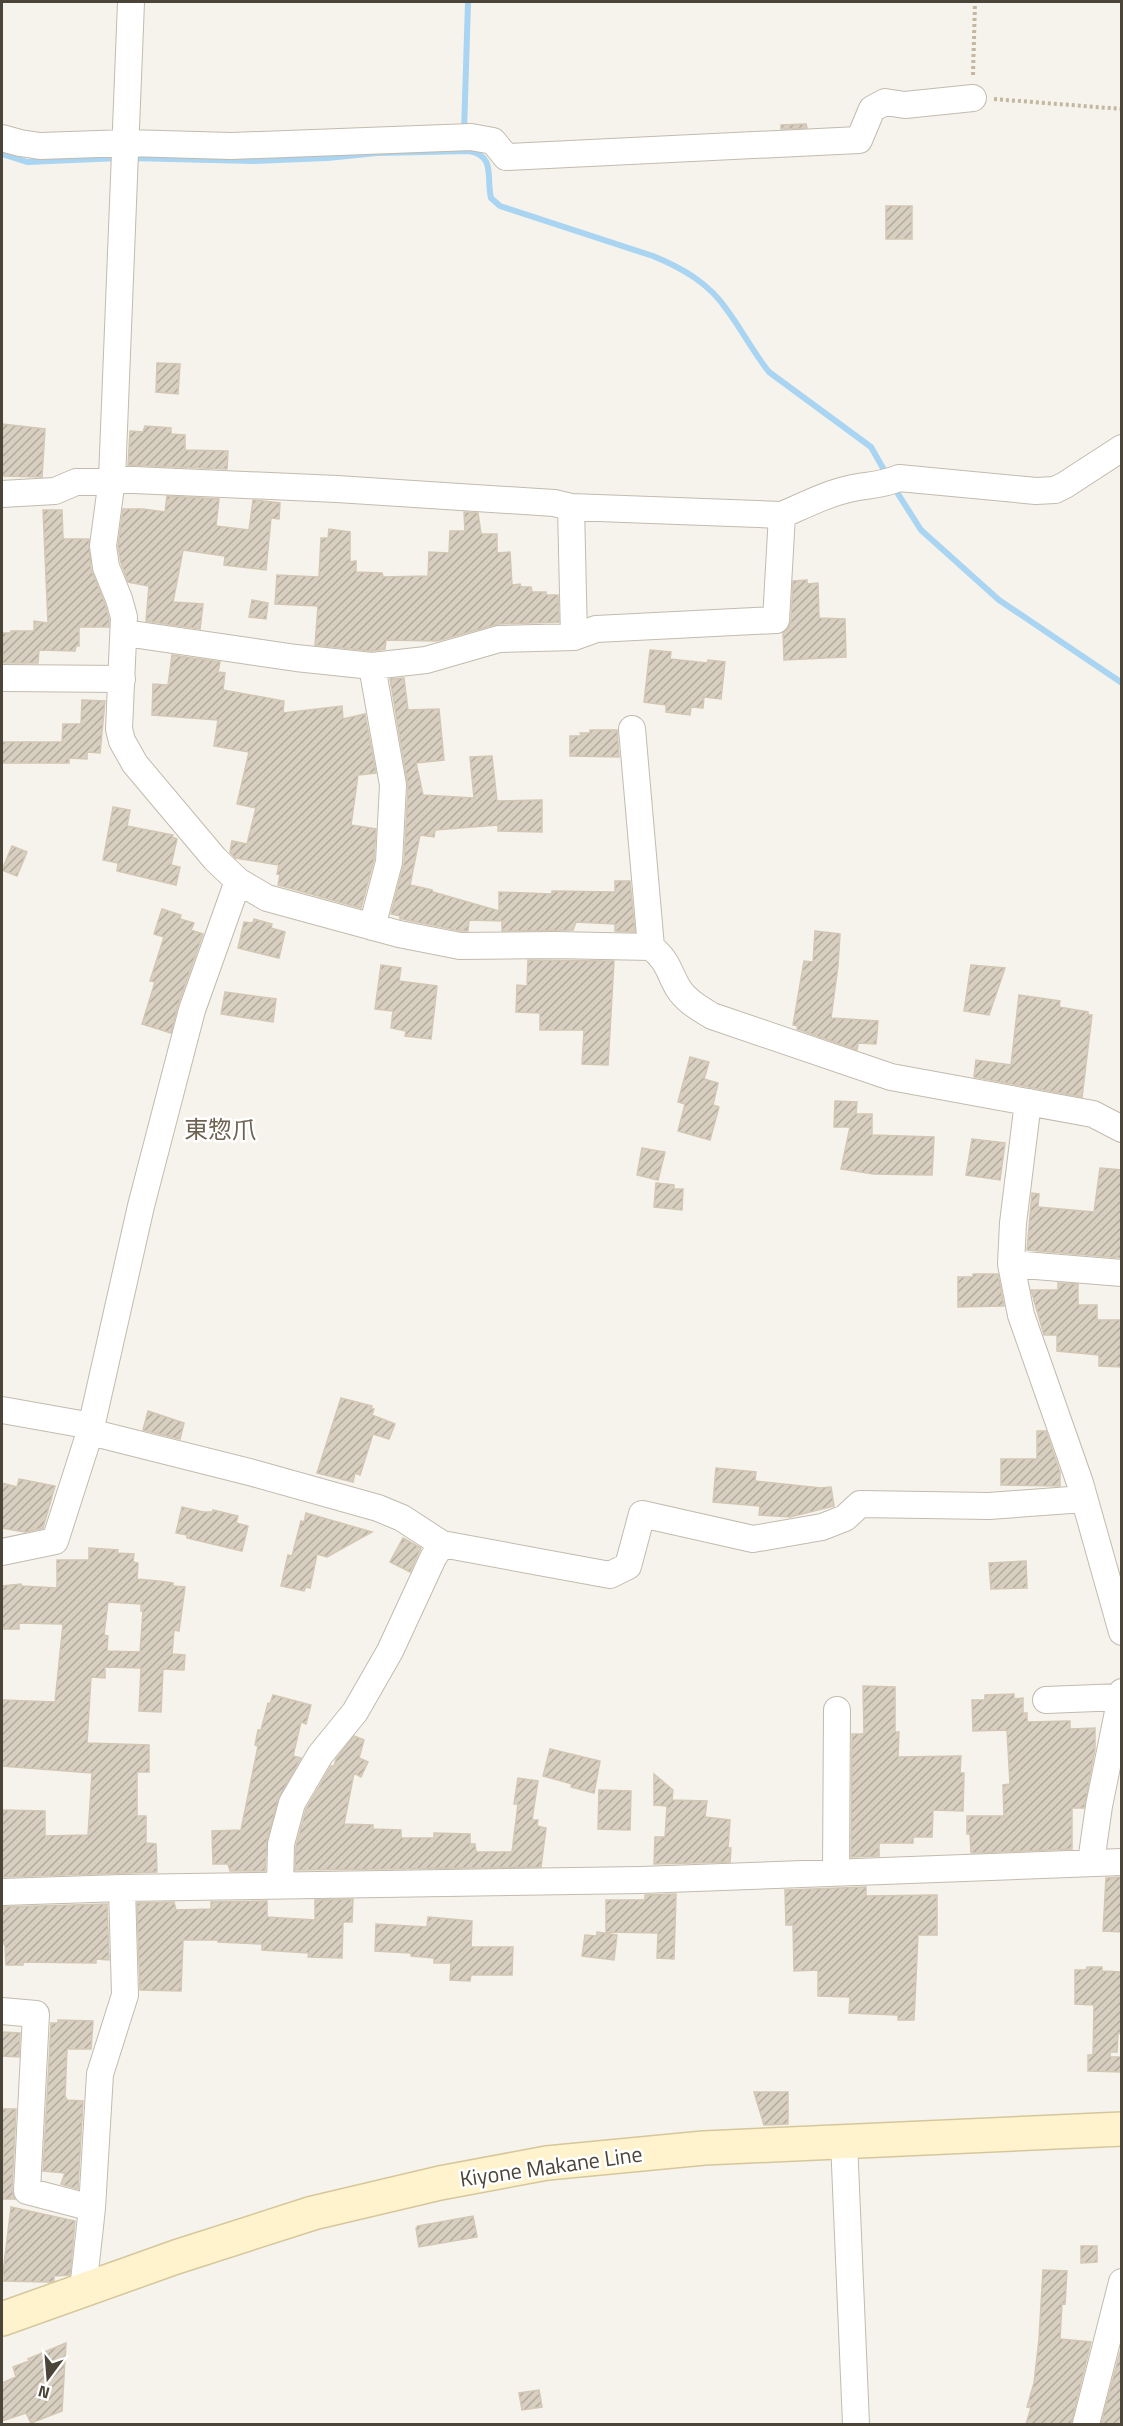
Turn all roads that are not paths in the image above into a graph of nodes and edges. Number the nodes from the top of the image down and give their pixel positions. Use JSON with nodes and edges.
{"nodes":[{"id":1,"x":131,"y":2,"type":"edge"},
{"id":2,"x":973,"y":98,"type":"road end"},
{"id":3,"x":2,"y":138,"type":"edge"},
{"id":4,"x":127,"y":143,"type":"junction"},
{"id":5,"x":1122,"y":448,"type":"edge"},
{"id":6,"x":112,"y":479,"type":"junction"},
{"id":7,"x":2,"y":494,"type":"edge"},
{"id":8,"x":571,"y":507,"type":"junction"},
{"id":9,"x":782,"y":515,"type":"junction"},
{"id":10,"x":125,"y":633,"type":"junction"},
{"id":11,"x":574,"y":637,"type":"junction"},
{"id":12,"x":372,"y":666,"type":"junction"},
{"id":13,"x":2,"y":678,"type":"edge"},
{"id":14,"x":122,"y":679,"type":"junction"},
{"id":15,"x":632,"y":729,"type":"dead end"},
{"id":16,"x":238,"y":881,"type":"junction"},
{"id":17,"x":372,"y":927,"type":"junction"},
{"id":18,"x":651,"y":947,"type":"junction"},
{"id":19,"x":1028,"y":1102,"type":"junction"},
{"id":20,"x":1122,"y":1129,"type":"edge"},
{"id":21,"x":1011,"y":1264,"type":"junction"},
{"id":22,"x":1122,"y":1273,"type":"edge"},
{"id":23,"x":2,"y":1410,"type":"edge"},
{"id":24,"x":91,"y":1429,"type":"junction"},
{"id":25,"x":1084,"y":1499,"type":"junction"},
{"id":26,"x":442,"y":1544,"type":"junction"},
{"id":27,"x":2,"y":1552,"type":"edge"},
{"id":28,"x":1122,"y":1632,"type":"edge"},
{"id":29,"x":1121,"y":1694,"type":"edge"},
{"id":30,"x":1046,"y":1700,"type":"dead end"},
{"id":31,"x":837,"y":1710,"type":"dead end"},
{"id":32,"x":1091,"y":1862,"type":"junction"},
{"id":33,"x":1122,"y":1862,"type":"edge"},
{"id":34,"x":836,"y":1872,"type":"junction"},
{"id":35,"x":280,"y":1885,"type":"junction"},
{"id":36,"x":122,"y":1888,"type":"junction"},
{"id":37,"x":2,"y":1892,"type":"edge"},
{"id":38,"x":2,"y":2011,"type":"edge"},
{"id":39,"x":1122,"y":2129,"type":"edge"},
{"id":40,"x":844,"y":2141,"type":"junction"},
{"id":41,"x":92,"y":2208,"type":"junction"},
{"id":42,"x":1122,"y":2282,"type":"edge"},
{"id":43,"x":83,"y":2290,"type":"junction"},
{"id":44,"x":2,"y":2319,"type":"edge"},
{"id":45,"x":856,"y":2424,"type":"edge"},
{"id":46,"x":1086,"y":2424,"type":"edge"}],
"edges":[{"from":1,"to":4,"type":"street"},
{"from":2,"to":4,"type":"street"},
{"from":3,"to":4,"type":"street"},
{"from":4,"to":6,"type":"street"},
{"from":5,"to":9,"type":"street"},
{"from":6,"to":7,"type":"street"},
{"from":6,"to":8,"type":"street"},
{"from":6,"to":10,"type":"street"},
{"from":8,"to":9,"type":"street"},
{"from":8,"to":11,"type":"street"},
{"from":9,"to":11,"type":"street"},
{"from":10,"to":12,"type":"street"},
{"from":10,"to":14,"type":"street"},
{"from":11,"to":12,"type":"street"},
{"from":12,"to":17,"type":"street"},
{"from":13,"to":14,"type":"street"},
{"from":14,"to":16,"type":"street"},
{"from":15,"to":18,"type":"street"},
{"from":16,"to":17,"type":"street"},
{"from":16,"to":24,"type":"street"},
{"from":17,"to":18,"type":"street"},
{"from":18,"to":19,"type":"street"},
{"from":19,"to":20,"type":"street"},
{"from":19,"to":21,"type":"street"},
{"from":21,"to":22,"type":"street"},
{"from":21,"to":25,"type":"street"},
{"from":23,"to":24,"type":"street"},
{"from":24,"to":26,"type":"street"},
{"from":24,"to":27,"type":"street"},
{"from":25,"to":26,"type":"street"},
{"from":25,"to":28,"type":"street"},
{"from":26,"to":35,"type":"street"},
{"from":29,"to":30,"type":"street"},
{"from":29,"to":32,"type":"street"},
{"from":31,"to":34,"type":"street"},
{"from":32,"to":33,"type":"street"},
{"from":32,"to":34,"type":"street"},
{"from":34,"to":35,"type":"street"},
{"from":35,"to":36,"type":"street"},
{"from":36,"to":37,"type":"street"},
{"from":36,"to":41,"type":"street"},
{"from":38,"to":41,"type":"street"},
{"from":39,"to":40,"type":"main road","name":"Kiyone Makane Line"},
{"from":40,"to":43,"type":"main road","name":"Kiyone Makane Line"},
{"from":40,"to":45,"type":"street"},
{"from":41,"to":43,"type":"street"},
{"from":42,"to":46,"type":"street"},
{"from":43,"to":44,"type":"main road","name":"Kiyone Makane Line"}]}
